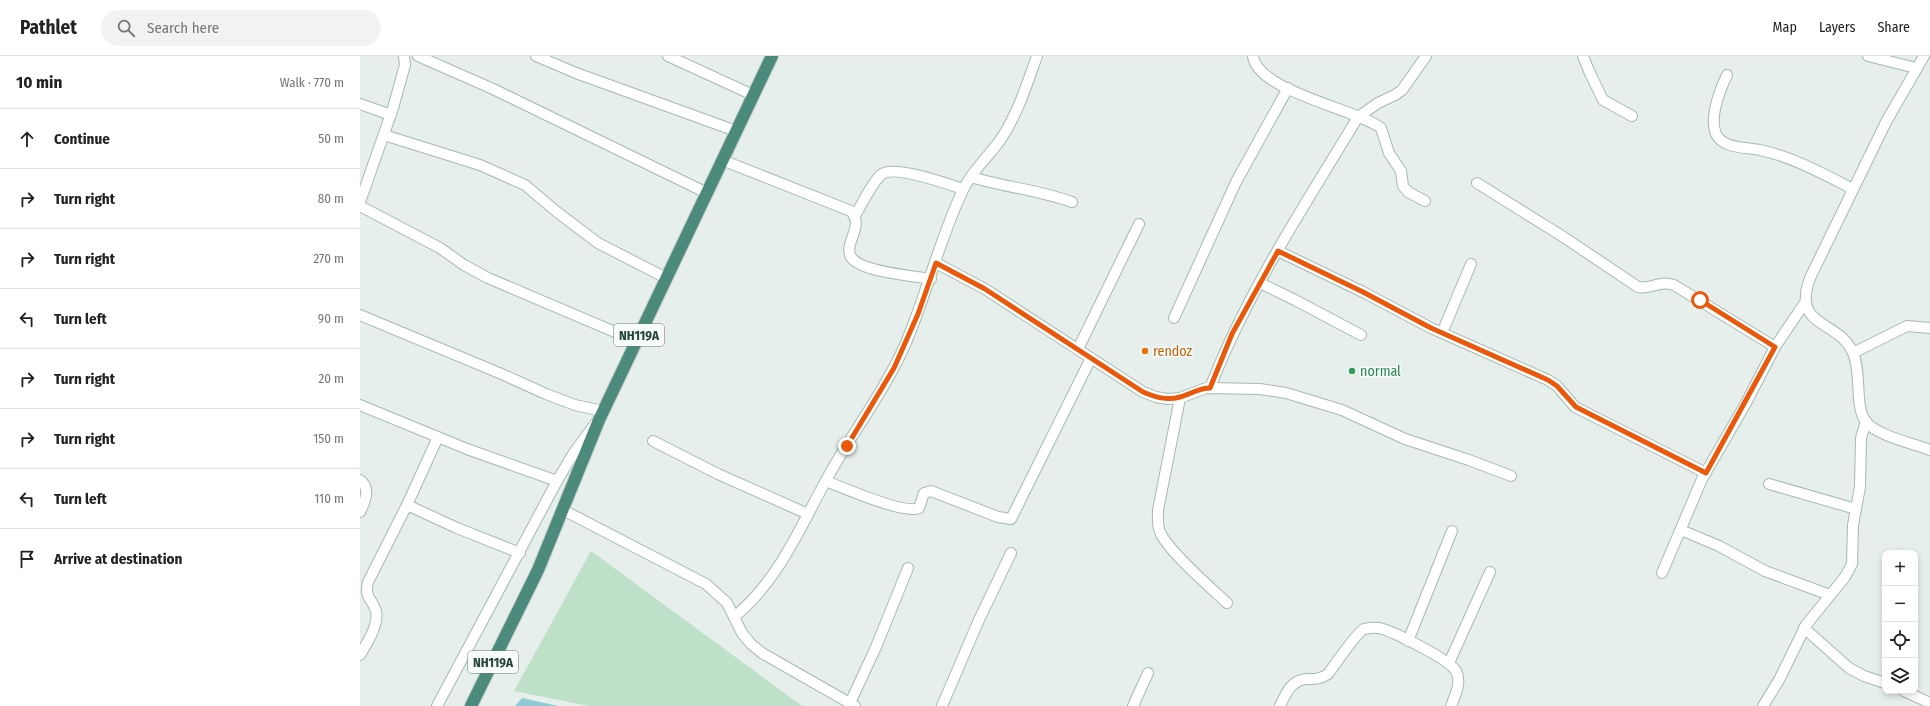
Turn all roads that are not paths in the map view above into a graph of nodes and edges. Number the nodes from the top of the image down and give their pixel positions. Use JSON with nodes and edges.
{"nodes":[{"id":1,"x":404,"y":56,"type":"edge"},
{"id":2,"x":418,"y":56,"type":"edge"},
{"id":3,"x":668,"y":56,"type":"edge"},
{"id":4,"x":772,"y":56,"type":"edge"},
{"id":5,"x":1037,"y":56,"type":"edge"},
{"id":6,"x":1253,"y":56,"type":"edge"},
{"id":7,"x":1426,"y":56,"type":"edge"},
{"id":8,"x":1583,"y":56,"type":"edge"},
{"id":9,"x":1868,"y":56,"type":"edge"},
{"id":10,"x":1924,"y":56,"type":"edge"},
{"id":11,"x":538,"y":57,"type":"edge"},
{"id":12,"x":1916,"y":68,"type":"junction"},
{"id":13,"x":1727,"y":75,"type":"dead end"},
{"id":14,"x":1288,"y":88,"type":"junction"},
{"id":15,"x":753,"y":95,"type":"junction"},
{"id":16,"x":360,"y":104,"type":"edge"},
{"id":17,"x":390,"y":115,"type":"junction"},
{"id":18,"x":1632,"y":116,"type":"dead end"},
{"id":19,"x":1358,"y":117,"type":"junction"},
{"id":20,"x":736,"y":132,"type":"junction"},
{"id":21,"x":384,"y":135,"type":"junction"},
{"id":22,"x":722,"y":160,"type":"junction"},
{"id":23,"x":971,"y":177,"type":"junction"},
{"id":24,"x":1477,"y":183,"type":"dead end"},
{"id":25,"x":963,"y":189,"type":"junction"},
{"id":26,"x":1853,"y":189,"type":"junction"},
{"id":27,"x":707,"y":193,"type":"junction"},
{"id":28,"x":1425,"y":201,"type":"dead end"},
{"id":29,"x":360,"y":202,"type":"edge"},
{"id":30,"x":1072,"y":202,"type":"dead end"},
{"id":31,"x":360,"y":206,"type":"edge"},
{"id":32,"x":855,"y":216,"type":"junction"},
{"id":33,"x":1139,"y":224,"type":"dead end"},
{"id":34,"x":1278,"y":251,"type":"junction"},
{"id":35,"x":936,"y":263,"type":"junction"},
{"id":36,"x":1471,"y":264,"type":"dead end"},
{"id":37,"x":666,"y":278,"type":"junction"},
{"id":38,"x":931,"y":279,"type":"junction"},
{"id":39,"x":1260,"y":283,"type":"junction"},
{"id":40,"x":1804,"y":304,"type":"junction"},
{"id":41,"x":360,"y":315,"type":"edge"},
{"id":42,"x":1174,"y":318,"type":"dead end"},
{"id":43,"x":1930,"y":328,"type":"edge"},
{"id":44,"x":1442,"y":333,"type":"junction"},
{"id":45,"x":1361,"y":335,"type":"dead end"},
{"id":46,"x":636,"y":341,"type":"junction"},
{"id":47,"x":1775,"y":347,"type":"junction"},
{"id":48,"x":1078,"y":349,"type":"junction"},
{"id":49,"x":1853,"y":353,"type":"junction"},
{"id":50,"x":1091,"y":358,"type":"junction"},
{"id":51,"x":1210,"y":388,"type":"junction"},
{"id":52,"x":1180,"y":398,"type":"junction"},
{"id":53,"x":360,"y":405,"type":"edge"},
{"id":54,"x":601,"y":415,"type":"junction"},
{"id":55,"x":1866,"y":421,"type":"junction"},
{"id":56,"x":438,"y":437,"type":"junction"},
{"id":57,"x":653,"y":441,"type":"dead end"},
{"id":58,"x":1930,"y":450,"type":"edge"},
{"id":59,"x":1706,"y":473,"type":"junction"},
{"id":60,"x":1511,"y":476,"type":"dead end"},
{"id":61,"x":360,"y":480,"type":"edge"},
{"id":62,"x":557,"y":481,"type":"junction"},
{"id":63,"x":826,"y":481,"type":"junction"},
{"id":64,"x":1769,"y":484,"type":"dead end"},
{"id":65,"x":407,"y":505,"type":"junction"},
{"id":66,"x":1856,"y":509,"type":"junction"},
{"id":67,"x":563,"y":510,"type":"junction"},
{"id":68,"x":360,"y":512,"type":"edge"},
{"id":69,"x":808,"y":514,"type":"junction"},
{"id":70,"x":1681,"y":530,"type":"junction"},
{"id":71,"x":1452,"y":531,"type":"dead end"},
{"id":72,"x":520,"y":553,"type":"junction"},
{"id":73,"x":1011,"y":553,"type":"dead end"},
{"id":74,"x":908,"y":568,"type":"dead end"},
{"id":75,"x":1490,"y":572,"type":"dead end"},
{"id":76,"x":1662,"y":572,"type":"dead end"},
{"id":77,"x":363,"y":593,"type":"edge"},
{"id":78,"x":1830,"y":595,"type":"junction"},
{"id":79,"x":1226,"y":603,"type":"dead end"},
{"id":80,"x":734,"y":617,"type":"junction"},
{"id":81,"x":1804,"y":628,"type":"junction"},
{"id":82,"x":1408,"y":641,"type":"junction"},
{"id":83,"x":360,"y":655,"type":"edge"},
{"id":84,"x":1449,"y":663,"type":"junction"},
{"id":85,"x":1148,"y":673,"type":"dead end"},
{"id":86,"x":1882,"y":683,"type":"edge"},
{"id":87,"x":1910,"y":694,"type":"edge"},
{"id":88,"x":1930,"y":703,"type":"edge"},
{"id":89,"x":853,"y":704,"type":"edge"},
{"id":90,"x":437,"y":706,"type":"edge"},
{"id":91,"x":471,"y":706,"type":"edge"},
{"id":92,"x":942,"y":706,"type":"edge"},
{"id":93,"x":1133,"y":706,"type":"edge"},
{"id":94,"x":1280,"y":706,"type":"edge"},
{"id":95,"x":1451,"y":706,"type":"edge"},
{"id":96,"x":1763,"y":706,"type":"edge"}],
"edges":[{"from":1,"to":17,"type":"street"},
{"from":2,"to":27,"type":"street"},
{"from":3,"to":15,"type":"street"},
{"from":4,"to":15,"type":"highway","number":"NH119A"},
{"from":5,"to":23,"type":"street"},
{"from":6,"to":14,"type":"street"},
{"from":7,"to":19,"type":"street"},
{"from":8,"to":18,"type":"street"},
{"from":9,"to":12,"type":"street"},
{"from":10,"to":12,"type":"street"},
{"from":11,"to":20,"type":"street"},
{"from":12,"to":26,"type":"street"},
{"from":13,"to":26,"type":"street"},
{"from":14,"to":19,"type":"street"},
{"from":14,"to":42,"type":"street"},
{"from":15,"to":20,"type":"highway","number":"NH119A"},
{"from":16,"to":17,"type":"street"},
{"from":17,"to":21,"type":"street"},
{"from":19,"to":28,"type":"street"},
{"from":19,"to":34,"type":"street"},
{"from":20,"to":22,"type":"highway","number":"NH119A"},
{"from":21,"to":29,"type":"street"},
{"from":21,"to":37,"type":"street"},
{"from":22,"to":27,"type":"highway","number":"NH119A"},
{"from":22,"to":32,"type":"street"},
{"from":23,"to":25,"type":"street"},
{"from":23,"to":30,"type":"street"},
{"from":24,"to":47,"type":"street"},
{"from":25,"to":32,"type":"street"},
{"from":25,"to":35,"type":"street"},
{"from":26,"to":40,"type":"street"},
{"from":27,"to":37,"type":"highway","number":"NH119A"},
{"from":31,"to":46,"type":"street"},
{"from":32,"to":38,"type":"street"},
{"from":33,"to":48,"type":"street"},
{"from":34,"to":39,"type":"street"},
{"from":34,"to":44,"type":"street"},
{"from":35,"to":38,"type":"street"},
{"from":35,"to":48,"type":"street"},
{"from":36,"to":44,"type":"street"},
{"from":37,"to":46,"type":"highway","number":"NH119A"},
{"from":38,"to":63,"type":"street"},
{"from":39,"to":45,"type":"street"},
{"from":39,"to":51,"type":"street"},
{"from":40,"to":47,"type":"street"},
{"from":40,"to":49,"type":"street"},
{"from":41,"to":54,"type":"street"},
{"from":43,"to":49,"type":"street"},
{"from":44,"to":59,"type":"street"},
{"from":46,"to":54,"type":"highway","number":"NH119A"},
{"from":47,"to":59,"type":"street"},
{"from":48,"to":50,"type":"street"},
{"from":49,"to":55,"type":"street"},
{"from":50,"to":52,"type":"street"},
{"from":50,"to":63,"type":"street"},
{"from":51,"to":52,"type":"street"},
{"from":51,"to":60,"type":"street"},
{"from":52,"to":79,"type":"street"},
{"from":53,"to":56,"type":"street"},
{"from":54,"to":62,"type":"street"},
{"from":54,"to":67,"type":"highway","number":"NH119A"},
{"from":55,"to":58,"type":"street"},
{"from":55,"to":66,"type":"street"},
{"from":56,"to":62,"type":"street"},
{"from":56,"to":65,"type":"street"},
{"from":57,"to":69,"type":"street"},
{"from":59,"to":70,"type":"street"},
{"from":61,"to":68,"type":"street"},
{"from":62,"to":72,"type":"street"},
{"from":63,"to":69,"type":"street"},
{"from":64,"to":66,"type":"street"},
{"from":65,"to":72,"type":"street"},
{"from":65,"to":77,"type":"street"},
{"from":66,"to":78,"type":"street"},
{"from":67,"to":80,"type":"street"},
{"from":67,"to":91,"type":"highway","number":"NH119A"},
{"from":69,"to":80,"type":"street"},
{"from":70,"to":76,"type":"street"},
{"from":70,"to":78,"type":"street"},
{"from":71,"to":82,"type":"street"},
{"from":72,"to":90,"type":"street"},
{"from":73,"to":92,"type":"street"},
{"from":74,"to":89,"type":"street"},
{"from":75,"to":84,"type":"street"},
{"from":77,"to":83,"type":"street"},
{"from":78,"to":81,"type":"street"},
{"from":80,"to":89,"type":"street"},
{"from":81,"to":86,"type":"street"},
{"from":81,"to":96,"type":"street"},
{"from":82,"to":84,"type":"street"},
{"from":82,"to":94,"type":"street"},
{"from":84,"to":95,"type":"street"},
{"from":85,"to":93,"type":"street"},
{"from":87,"to":88,"type":"street"}]}
